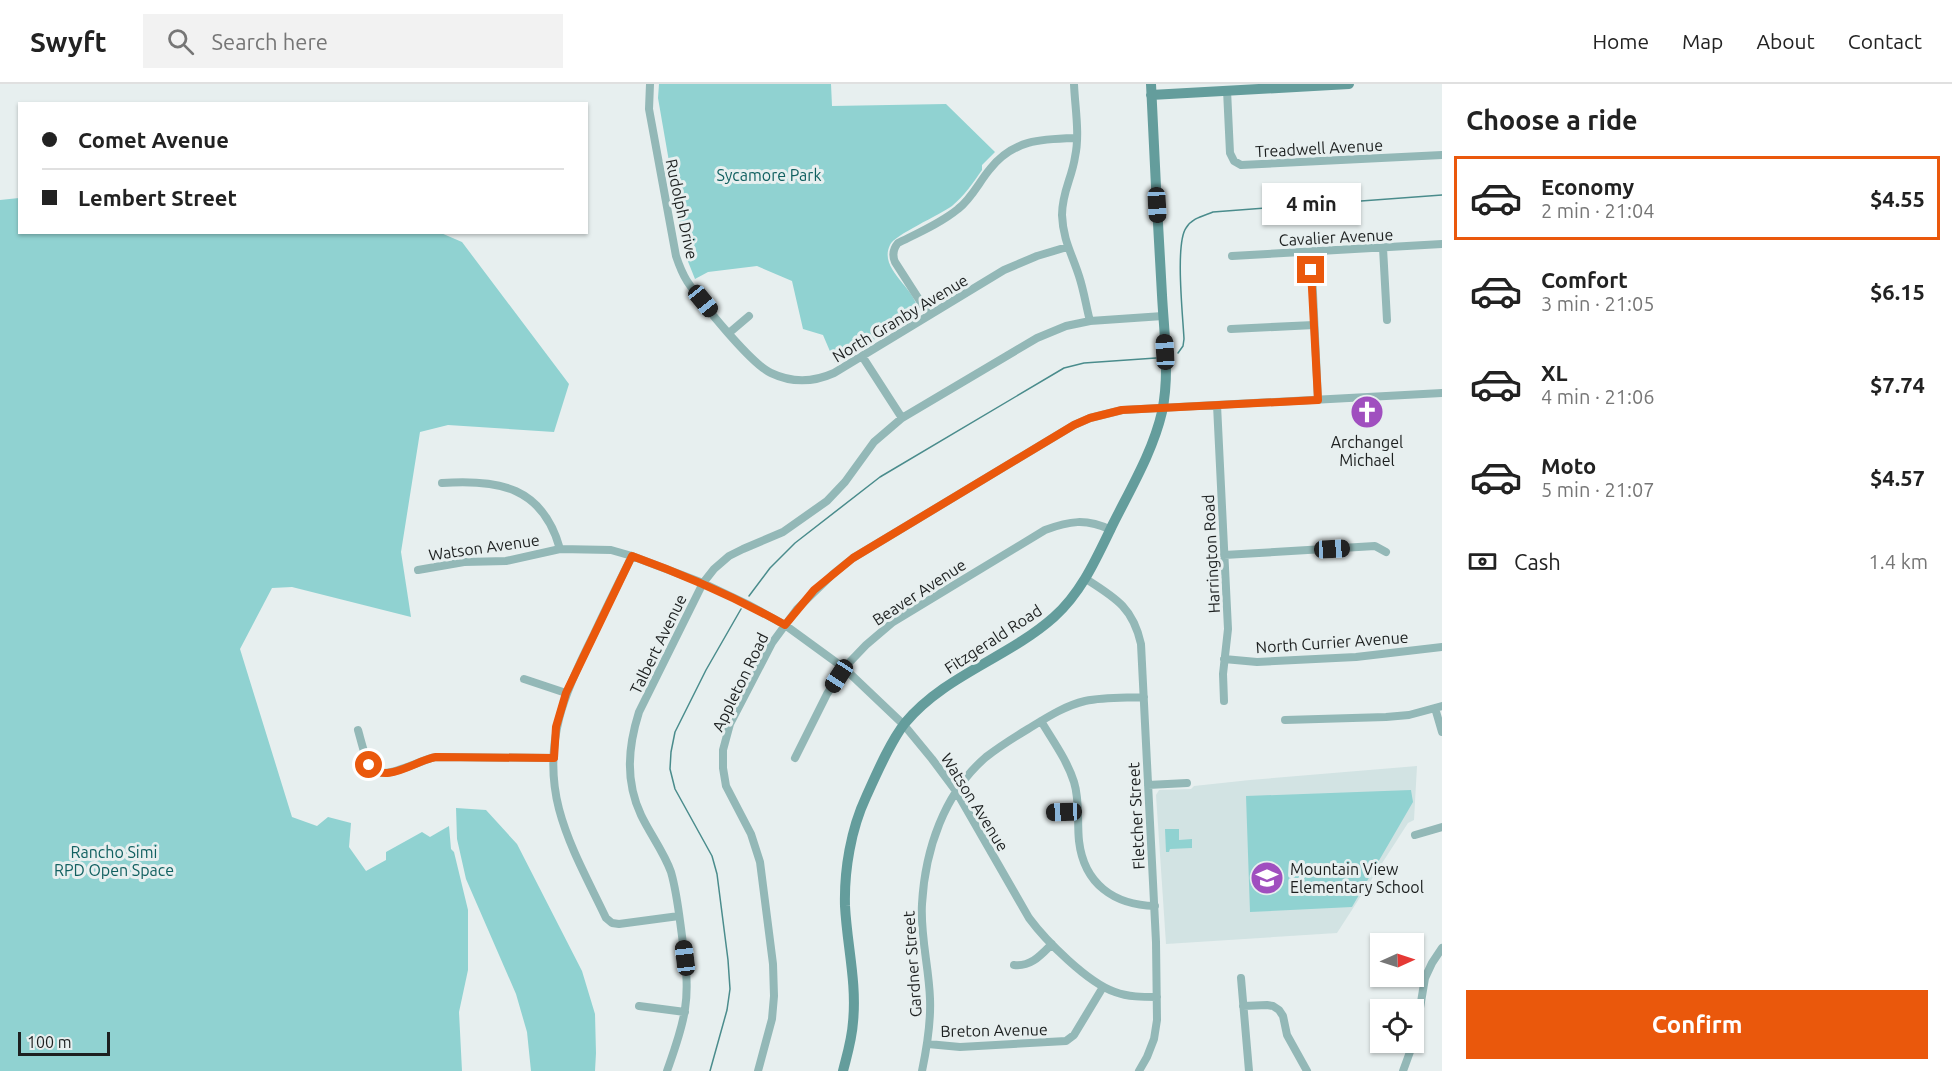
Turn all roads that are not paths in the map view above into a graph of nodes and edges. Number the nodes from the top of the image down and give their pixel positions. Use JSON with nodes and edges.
{"nodes":[{"id":1,"x":650,"y":84,"type":"edge"},
{"id":2,"x":1074,"y":84,"type":"edge"},
{"id":3,"x":1349,"y":84,"type":"edge"},
{"id":4,"x":1151,"y":89,"type":"edge"},
{"id":5,"x":1227,"y":90,"type":"junction"},
{"id":6,"x":1077,"y":138,"type":"junction"},
{"id":7,"x":1442,"y":155,"type":"edge"},
{"id":8,"x":1442,"y":244,"type":"edge"},
{"id":9,"x":1067,"y":248,"type":"junction"},
{"id":10,"x":1383,"y":248,"type":"junction"},
{"id":11,"x":1311,"y":251,"type":"junction"},
{"id":12,"x":1232,"y":256,"type":"dead end"},
{"id":13,"x":929,"y":315,"type":"junction"},
{"id":14,"x":749,"y":316,"type":"dead end"},
{"id":15,"x":1163,"y":316,"type":"junction"},
{"id":16,"x":1386,"y":320,"type":"dead end"},
{"id":17,"x":1090,"y":321,"type":"junction"},
{"id":18,"x":1314,"y":325,"type":"junction"},
{"id":19,"x":1231,"y":329,"type":"dead end"},
{"id":20,"x":727,"y":330,"type":"junction"},
{"id":21,"x":862,"y":356,"type":"junction"},
{"id":22,"x":1442,"y":393,"type":"edge"},
{"id":23,"x":1318,"y":400,"type":"junction"},
{"id":24,"x":1216,"y":405,"type":"junction"},
{"id":25,"x":1163,"y":408,"type":"junction"},
{"id":26,"x":902,"y":418,"type":"junction"},
{"id":27,"x":442,"y":483,"type":"dead end"},
{"id":28,"x":1111,"y":530,"type":"junction"},
{"id":29,"x":560,"y":549,"type":"junction"},
{"id":30,"x":1386,"y":552,"type":"dead end"},
{"id":31,"x":1224,"y":555,"type":"junction"},
{"id":32,"x":632,"y":556,"type":"junction"},
{"id":33,"x":418,"y":570,"type":"dead end"},
{"id":34,"x":1086,"y":579,"type":"junction"},
{"id":35,"x":703,"y":583,"type":"junction"},
{"id":36,"x":785,"y":625,"type":"junction"},
{"id":37,"x":1442,"y":647,"type":"edge"},
{"id":38,"x":1224,"y":659,"type":"junction"},
{"id":39,"x":844,"y":668,"type":"junction"},
{"id":40,"x":524,"y":679,"type":"dead end"},
{"id":41,"x":566,"y":693,"type":"junction"},
{"id":42,"x":1143,"y":696,"type":"junction"},
{"id":43,"x":1224,"y":701,"type":"dead end"},
{"id":44,"x":1438,"y":707,"type":"edge"},
{"id":45,"x":1285,"y":720,"type":"dead end"},
{"id":46,"x":1041,"y":721,"type":"junction"},
{"id":47,"x":904,"y":725,"type":"junction"},
{"id":48,"x":358,"y":730,"type":"dead end"},
{"id":49,"x":1442,"y":732,"type":"edge"},
{"id":50,"x":554,"y":758,"type":"junction"},
{"id":51,"x":795,"y":758,"type":"dead end"},
{"id":52,"x":1187,"y":783,"type":"dead end"},
{"id":53,"x":1148,"y":786,"type":"junction"},
{"id":54,"x":956,"y":791,"type":"junction"},
{"id":55,"x":1051,"y":812,"type":"dead end"},
{"id":56,"x":1078,"y":812,"type":"junction"},
{"id":57,"x":1442,"y":827,"type":"edge"},
{"id":58,"x":1415,"y":835,"type":"dead end"},
{"id":59,"x":1155,"y":906,"type":"junction"},
{"id":60,"x":679,"y":916,"type":"junction"},
{"id":61,"x":1052,"y":944,"type":"junction"},
{"id":62,"x":1442,"y":948,"type":"edge"},
{"id":63,"x":1014,"y":965,"type":"dead end"},
{"id":64,"x":1241,"y":978,"type":"dead end"},
{"id":65,"x":1102,"y":987,"type":"junction"},
{"id":66,"x":1157,"y":997,"type":"junction"},
{"id":67,"x":639,"y":1006,"type":"dead end"},
{"id":68,"x":1243,"y":1006,"type":"junction"},
{"id":69,"x":685,"y":1012,"type":"junction"},
{"id":70,"x":928,"y":1044,"type":"junction"},
{"id":71,"x":667,"y":1071,"type":"edge"},
{"id":72,"x":758,"y":1071,"type":"edge"},
{"id":73,"x":843,"y":1071,"type":"edge"},
{"id":74,"x":922,"y":1071,"type":"edge"},
{"id":75,"x":1139,"y":1071,"type":"edge"},
{"id":76,"x":1249,"y":1071,"type":"edge"},
{"id":77,"x":1307,"y":1071,"type":"edge"},
{"id":78,"x":1402,"y":1071,"type":"edge"}],
"edges":[{"from":1,"to":20,"type":"street","name":"Rudolph Drive"},
{"from":2,"to":6,"type":"street"},
{"from":3,"to":5,"type":"main road"},
{"from":4,"to":5,"type":"main road"},
{"from":4,"to":15,"type":"main road","name":"Fitzgerald Road"},
{"from":5,"to":7,"type":"street","name":"Treadwell Avenue"},
{"from":6,"to":9,"type":"street"},
{"from":6,"to":13,"type":"street"},
{"from":8,"to":10,"type":"street","name":"Cavalier Avenue"},
{"from":9,"to":13,"type":"street","name":"North Granby Avenue"},
{"from":9,"to":17,"type":"street"},
{"from":10,"to":11,"type":"street","name":"Cavalier Avenue"},
{"from":10,"to":16,"type":"street"},
{"from":11,"to":12,"type":"street","name":"Cavalier Avenue"},
{"from":11,"to":18,"type":"street"},
{"from":13,"to":21,"type":"street","name":"North Granby Avenue"},
{"from":14,"to":20,"type":"street"},
{"from":15,"to":17,"type":"street","name":"Talbert Avenue"},
{"from":15,"to":25,"type":"main road","name":"Fitzgerald Road"},
{"from":17,"to":26,"type":"street","name":"Talbert Avenue"},
{"from":18,"to":19,"type":"street"},
{"from":18,"to":23,"type":"street"},
{"from":20,"to":21,"type":"street","name":"North Granby Avenue"},
{"from":21,"to":26,"type":"street"},
{"from":22,"to":23,"type":"street","name":"Appleton Road"},
{"from":23,"to":24,"type":"street","name":"Appleton Road"},
{"from":24,"to":25,"type":"street","name":"Appleton Road"},
{"from":24,"to":31,"type":"street","name":"Harrington Road"},
{"from":25,"to":28,"type":"main road","name":"Fitzgerald Road"},
{"from":25,"to":36,"type":"street","name":"Appleton Road"},
{"from":26,"to":35,"type":"street","name":"Talbert Avenue"},
{"from":27,"to":29,"type":"street"},
{"from":28,"to":34,"type":"main road","name":"Fitzgerald Road"},
{"from":28,"to":39,"type":"street","name":"Beaver Avenue"},
{"from":29,"to":32,"type":"street","name":"Watson Avenue"},
{"from":29,"to":33,"type":"street","name":"Watson Avenue"},
{"from":30,"to":31,"type":"street"},
{"from":31,"to":38,"type":"street","name":"Harrington Road"},
{"from":32,"to":35,"type":"street","name":"Watson Avenue"},
{"from":32,"to":41,"type":"street"},
{"from":34,"to":42,"type":"street","name":"Fletcher Street"},
{"from":34,"to":47,"type":"main road","name":"Fitzgerald Road"},
{"from":35,"to":36,"type":"street","name":"Watson Avenue"},
{"from":35,"to":60,"type":"street","name":"Talbert Avenue"},
{"from":36,"to":39,"type":"street","name":"Watson Avenue"},
{"from":36,"to":72,"type":"street","name":"Appleton Road"},
{"from":37,"to":38,"type":"street","name":"North Currier Avenue"},
{"from":38,"to":43,"type":"street","name":"Harrington Road"},
{"from":39,"to":47,"type":"street","name":"Watson Avenue"},
{"from":39,"to":51,"type":"street","name":"Beaver Avenue"},
{"from":40,"to":41,"type":"street"},
{"from":41,"to":50,"type":"street"},
{"from":42,"to":46,"type":"street","name":"Gardner Street"},
{"from":42,"to":53,"type":"street","name":"Fletcher Street"},
{"from":44,"to":45,"type":"street"},
{"from":44,"to":49,"type":"street"},
{"from":46,"to":54,"type":"street","name":"Gardner Street"},
{"from":46,"to":56,"type":"street"},
{"from":47,"to":54,"type":"street","name":"Watson Avenue"},
{"from":47,"to":73,"type":"main road","name":"Fitzgerald Road"},
{"from":48,"to":50,"type":"street"},
{"from":50,"to":60,"type":"street"},
{"from":52,"to":53,"type":"street"},
{"from":53,"to":59,"type":"street","name":"Fletcher Street"},
{"from":54,"to":61,"type":"street","name":"Watson Avenue"},
{"from":54,"to":70,"type":"street","name":"Gardner Street"},
{"from":55,"to":56,"type":"street"},
{"from":56,"to":59,"type":"street"},
{"from":57,"to":58,"type":"street"},
{"from":59,"to":66,"type":"street","name":"Fletcher Street"},
{"from":60,"to":69,"type":"street","name":"Talbert Avenue"},
{"from":61,"to":63,"type":"street"},
{"from":61,"to":65,"type":"street","name":"Watson Avenue"},
{"from":62,"to":78,"type":"street"},
{"from":64,"to":68,"type":"street"},
{"from":65,"to":66,"type":"street","name":"Watson Avenue"},
{"from":65,"to":70,"type":"street","name":"Breton Avenue"},
{"from":66,"to":75,"type":"street","name":"Fletcher Street"},
{"from":67,"to":69,"type":"street"},
{"from":68,"to":76,"type":"street"},
{"from":68,"to":77,"type":"street"},
{"from":69,"to":71,"type":"street","name":"Talbert Avenue"},
{"from":70,"to":74,"type":"street","name":"Gardner Street"}]}
